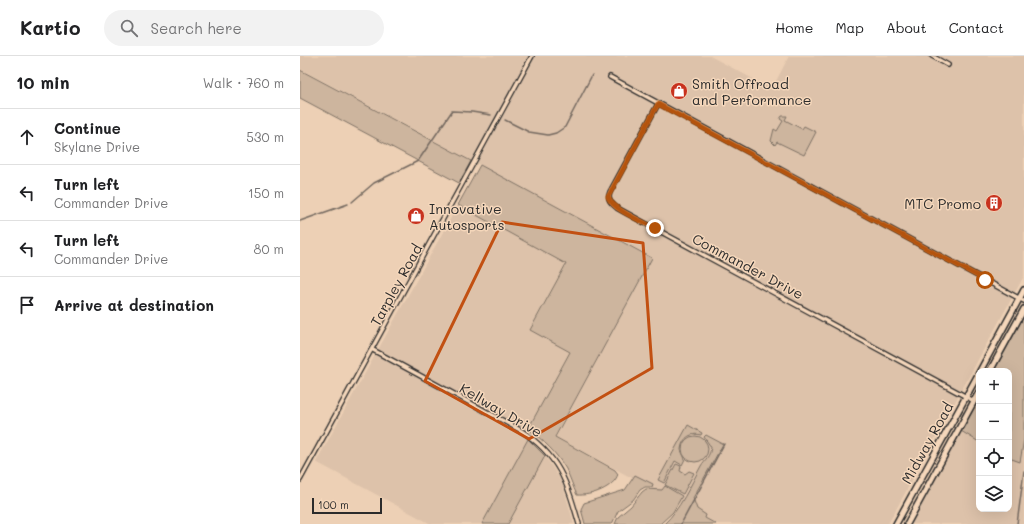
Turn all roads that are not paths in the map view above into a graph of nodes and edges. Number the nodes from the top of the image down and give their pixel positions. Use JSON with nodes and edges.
{"nodes":[{"id":1,"x":532,"y":56,"type":"edge"},
{"id":2,"x":932,"y":56,"type":"edge"},
{"id":3,"x":948,"y":65,"type":"dead end"},
{"id":4,"x":610,"y":77,"type":"dead end"},
{"id":5,"x":658,"y":104,"type":"junction"},
{"id":6,"x":1024,"y":290,"type":"edge"},
{"id":7,"x":1022,"y":300,"type":"edge"},
{"id":8,"x":1024,"y":309,"type":"edge"},
{"id":9,"x":372,"y":350,"type":"junction"},
{"id":10,"x":982,"y":368,"type":"edge"},
{"id":11,"x":992,"y":368,"type":"edge"},
{"id":12,"x":976,"y":379,"type":"edge"},
{"id":13,"x":966,"y":397,"type":"junction"},
{"id":14,"x":976,"y":398,"type":"edge"},
{"id":15,"x":974,"y":402,"type":"junction"},
{"id":16,"x":300,"y":480,"type":"edge"},
{"id":17,"x":579,"y":524,"type":"edge"},
{"id":18,"x":896,"y":524,"type":"edge"},
{"id":19,"x":907,"y":524,"type":"edge"}],
"edges":[{"from":1,"to":9,"type":"street","name":"Tarpley Road"},
{"from":2,"to":3,"type":"street"},
{"from":4,"to":5,"type":"street"},
{"from":5,"to":7,"type":"street"},
{"from":5,"to":13,"type":"street","name":"Commander Drive"},
{"from":6,"to":7,"type":"main road","name":"Midway Road"},
{"from":7,"to":10,"type":"main road","name":"Midway Road"},
{"from":8,"to":11,"type":"main road"},
{"from":9,"to":16,"type":"street","name":"Tarpley Road"},
{"from":9,"to":17,"type":"street","name":"Kellway Drive"},
{"from":12,"to":13,"type":"main road","name":"Midway Road"},
{"from":13,"to":15,"type":"street","name":"Commander Drive"},
{"from":13,"to":18,"type":"main road","name":"Midway Road"},
{"from":14,"to":15,"type":"main road","name":"Midway Road"},
{"from":15,"to":19,"type":"main road","name":"Midway Road"}]}
